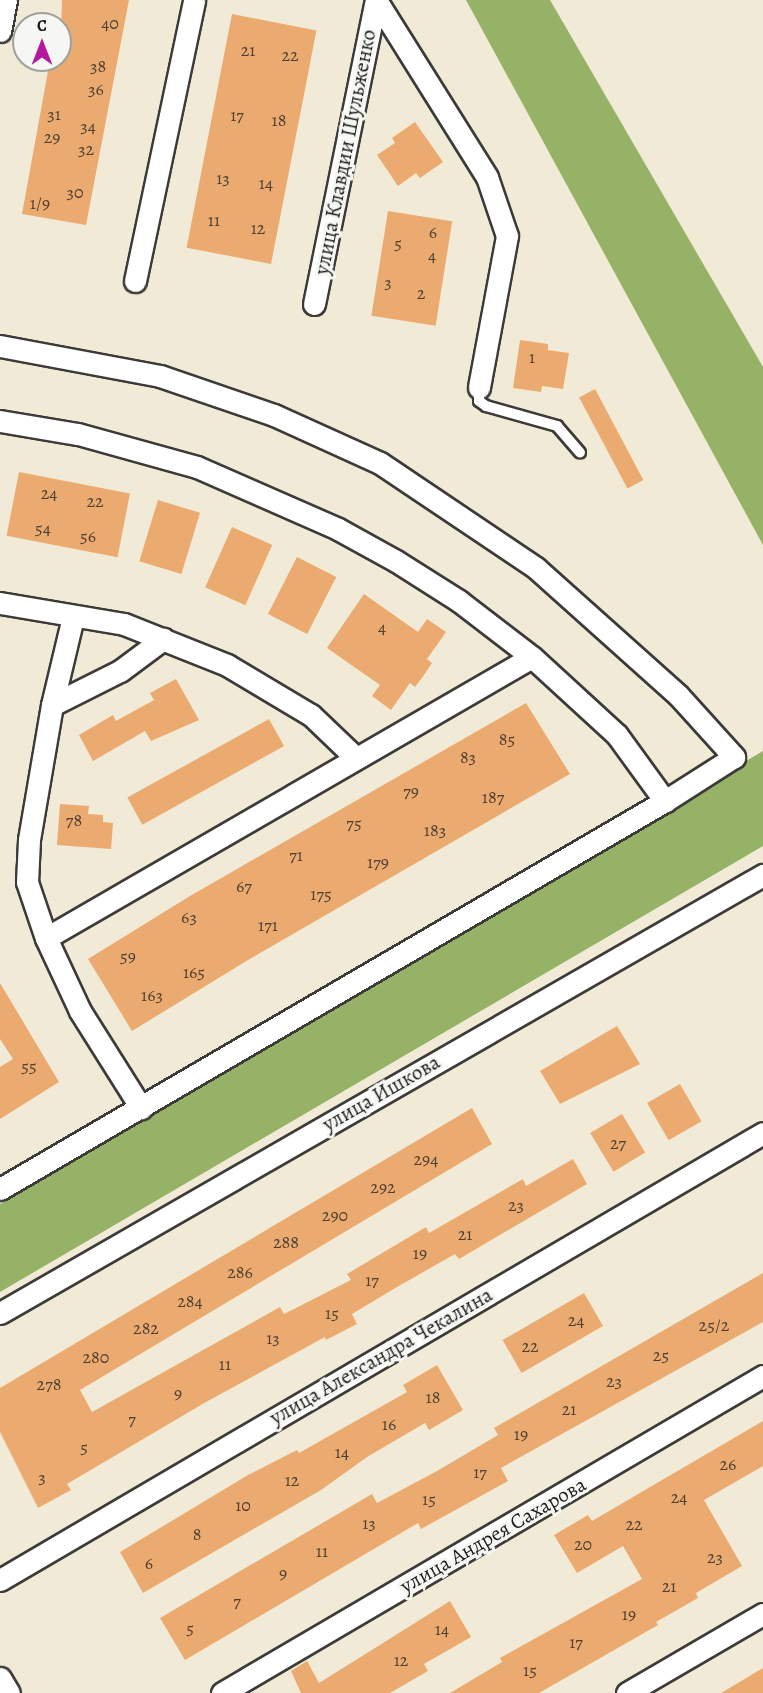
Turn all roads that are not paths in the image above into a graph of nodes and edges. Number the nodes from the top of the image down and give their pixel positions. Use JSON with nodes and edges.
{"nodes":[{"id":1,"x":6,"y":0,"type":"edge"},
{"id":2,"x":194,"y":0,"type":"edge"},
{"id":3,"x":376,"y":0,"type":"edge"},
{"id":4,"x":0,"y":31,"type":"edge"},
{"id":5,"x":135,"y":281,"type":"dead end"},
{"id":6,"x":314,"y":304,"type":"dead end"},
{"id":7,"x":0,"y":346,"type":"edge"},
{"id":8,"x":479,"y":387,"type":"joint"},
{"id":9,"x":0,"y":420,"type":"edge"},
{"id":10,"x":580,"y":452,"type":"dead end"},
{"id":11,"x":0,"y":603,"type":"edge"},
{"id":12,"x":73,"y":617,"type":"junction"},
{"id":13,"x":163,"y":639,"type":"junction"},
{"id":14,"x":532,"y":657,"type":"junction"},
{"id":15,"x":52,"y":705,"type":"junction"},
{"id":16,"x":356,"y":758,"type":"junction"},
{"id":17,"x":665,"y":801,"type":"junction"},
{"id":18,"x":763,"y":875,"type":"edge"},
{"id":19,"x":46,"y":938,"type":"junction"},
{"id":20,"x":141,"y":1108,"type":"junction"},
{"id":21,"x":763,"y":1133,"type":"edge"},
{"id":22,"x":0,"y":1189,"type":"edge"},
{"id":23,"x":0,"y":1313,"type":"edge"},
{"id":24,"x":763,"y":1376,"type":"edge"},
{"id":25,"x":0,"y":1580,"type":"edge"},
{"id":26,"x":763,"y":1614,"type":"edge"},
{"id":27,"x":0,"y":1678,"type":"edge"},
{"id":28,"x":9,"y":1693,"type":"edge"},
{"id":29,"x":222,"y":1693,"type":"edge"},
{"id":30,"x":627,"y":1693,"type":"edge"}],
"edges":[{"from":1,"to":4,"type":"street"},
{"from":2,"to":5,"type":"street"},
{"from":3,"to":6,"type":"street","name":"улица Клавдии Шульженко"},
{"from":3,"to":8,"type":"street","name":"улица Клавдии Шульженко"},
{"from":7,"to":17,"type":"street"},
{"from":8,"to":10,"type":"lane"},
{"from":9,"to":14,"type":"street"},
{"from":11,"to":12,"type":"street"},
{"from":12,"to":13,"type":"street"},
{"from":12,"to":15,"type":"street"},
{"from":13,"to":15,"type":"street"},
{"from":13,"to":16,"type":"street"},
{"from":14,"to":16,"type":"street"},
{"from":14,"to":17,"type":"street"},
{"from":15,"to":19,"type":"street"},
{"from":16,"to":19,"type":"street"},
{"from":17,"to":20,"type":"street"},
{"from":18,"to":23,"type":"street","name":"улица Ишкова"},
{"from":19,"to":20,"type":"street"},
{"from":20,"to":22,"type":"street"},
{"from":21,"to":25,"type":"street","name":"улица Александра Чекалина"},
{"from":24,"to":29,"type":"street","name":"улица Андрея Сахарова"},
{"from":26,"to":30,"type":"street"},
{"from":27,"to":28,"type":"street"}]}
